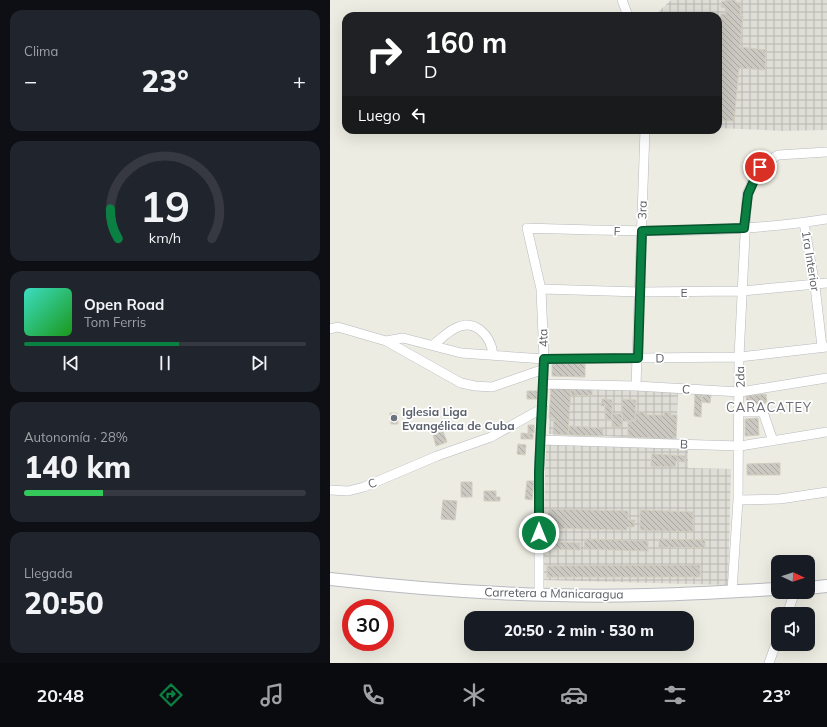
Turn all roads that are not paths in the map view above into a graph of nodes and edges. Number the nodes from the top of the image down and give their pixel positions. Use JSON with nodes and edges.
{"nodes":[{"id":1,"x":622,"y":0,"type":"edge"},
{"id":2,"x":626,"y":12,"type":"edge"},
{"id":3,"x":645,"y":134,"type":"edge"},
{"id":4,"x":827,"y":152,"type":"edge"},
{"id":5,"x":827,"y":219,"type":"edge"},
{"id":6,"x":804,"y":223,"type":"junction"},
{"id":7,"x":527,"y":228,"type":"joint"},
{"id":8,"x":744,"y":228,"type":"junction"},
{"id":9,"x":642,"y":231,"type":"junction"},
{"id":10,"x":827,"y":283,"type":"edge"},
{"id":11,"x":815,"y":286,"type":"junction"},
{"id":12,"x":541,"y":289,"type":"junction"},
{"id":13,"x":742,"y":291,"type":"junction"},
{"id":14,"x":640,"y":292,"type":"junction"},
{"id":15,"x":330,"y":329,"type":"edge"},
{"id":16,"x":386,"y":341,"type":"junction"},
{"id":17,"x":433,"y":345,"type":"junction"},
{"id":18,"x":824,"y":347,"type":"edge"},
{"id":19,"x":493,"y":355,"type":"junction"},
{"id":20,"x":638,"y":358,"type":"junction"},
{"id":21,"x":739,"y":358,"type":"junction"},
{"id":22,"x":544,"y":359,"type":"junction"},
{"id":23,"x":544,"y":369,"type":"junction"},
{"id":24,"x":827,"y":378,"type":"edge"},
{"id":25,"x":544,"y":384,"type":"junction"},
{"id":26,"x":636,"y":386,"type":"junction"},
{"id":27,"x":740,"y":392,"type":"junction"},
{"id":28,"x":543,"y":408,"type":"junction"},
{"id":29,"x":740,"y":412,"type":"junction"},
{"id":30,"x":525,"y":419,"type":"junction"},
{"id":31,"x":541,"y":427,"type":"junction"},
{"id":32,"x":827,"y":432,"type":"edge"},
{"id":33,"x":541,"y":440,"type":"junction"},
{"id":34,"x":773,"y":440,"type":"junction"},
{"id":35,"x":740,"y":446,"type":"junction"},
{"id":36,"x":330,"y":490,"type":"edge"},
{"id":37,"x":827,"y":492,"type":"edge"},
{"id":38,"x":738,"y":500,"type":"junction"},
{"id":39,"x":330,"y":579,"type":"edge"},
{"id":40,"x":827,"y":586,"type":"edge"},
{"id":41,"x":815,"y":587,"type":"edge"},
{"id":42,"x":771,"y":589,"type":"edge"},
{"id":43,"x":732,"y":591,"type":"junction"},
{"id":44,"x":539,"y":594,"type":"junction"},
{"id":45,"x":773,"y":651,"type":"edge"},
{"id":46,"x":769,"y":663,"type":"edge"}],
"edges":[{"from":1,"to":2,"type":"street"},
{"from":3,"to":9,"type":"street","name":"3ra"},
{"from":4,"to":8,"type":"street","name":"2da"},
{"from":5,"to":6,"type":"street","name":"F"},
{"from":6,"to":8,"type":"street","name":"F"},
{"from":6,"to":11,"type":"street","name":"1ra Interior"},
{"from":7,"to":9,"type":"street","name":"F"},
{"from":7,"to":12,"type":"street","name":"4ta"},
{"from":8,"to":9,"type":"street","name":"F"},
{"from":8,"to":13,"type":"street","name":"2da"},
{"from":9,"to":14,"type":"street","name":"3ra"},
{"from":10,"to":11,"type":"street","name":"E"},
{"from":11,"to":13,"type":"street","name":"E"},
{"from":11,"to":18,"type":"street","name":"1ra Interior"},
{"from":12,"to":14,"type":"street","name":"E"},
{"from":12,"to":22,"type":"street","name":"4ta"},
{"from":13,"to":14,"type":"street","name":"E"},
{"from":13,"to":21,"type":"street","name":"2da"},
{"from":14,"to":20,"type":"street","name":"3ra"},
{"from":15,"to":16,"type":"street","name":"D"},
{"from":16,"to":17,"type":"street","name":"D"},
{"from":16,"to":23,"type":"street","name":"D"},
{"from":17,"to":19,"type":"street","name":"D"},
{"from":17,"to":19,"type":"street"},
{"from":18,"to":21,"type":"street","name":"D"},
{"from":19,"to":22,"type":"street","name":"D"},
{"from":20,"to":21,"type":"street","name":"D"},
{"from":20,"to":22,"type":"street","name":"D"},
{"from":20,"to":26,"type":"street","name":"3ra"},
{"from":21,"to":27,"type":"street","name":"2da"},
{"from":22,"to":23,"type":"street","name":"4ta"},
{"from":23,"to":25,"type":"street","name":"4ta"},
{"from":24,"to":27,"type":"street","name":"C"},
{"from":25,"to":26,"type":"street","name":"C"},
{"from":25,"to":28,"type":"street","name":"4ta"},
{"from":26,"to":27,"type":"street","name":"C"},
{"from":27,"to":29,"type":"street","name":"2da"},
{"from":28,"to":30,"type":"street","name":"C"},
{"from":28,"to":31,"type":"street","name":"4ta"},
{"from":29,"to":34,"type":"street"},
{"from":29,"to":35,"type":"street","name":"2da"},
{"from":30,"to":31,"type":"street"},
{"from":30,"to":36,"type":"street","name":"C"},
{"from":31,"to":33,"type":"street","name":"4ta"},
{"from":32,"to":34,"type":"street","name":"B"},
{"from":33,"to":35,"type":"street","name":"B"},
{"from":33,"to":44,"type":"street","name":"4ta"},
{"from":34,"to":35,"type":"street","name":"B"},
{"from":35,"to":38,"type":"street","name":"2da"},
{"from":37,"to":38,"type":"street"},
{"from":38,"to":43,"type":"street","name":"2da"},
{"from":39,"to":44,"type":"main road","name":"Carretera a Manicaragua"},
{"from":40,"to":41,"type":"main road"},
{"from":42,"to":43,"type":"main road","name":"Carretera a Manicaragua"},
{"from":43,"to":44,"type":"main road","name":"Carretera a Manicaragua"},
{"from":45,"to":46,"type":"street"}]}
